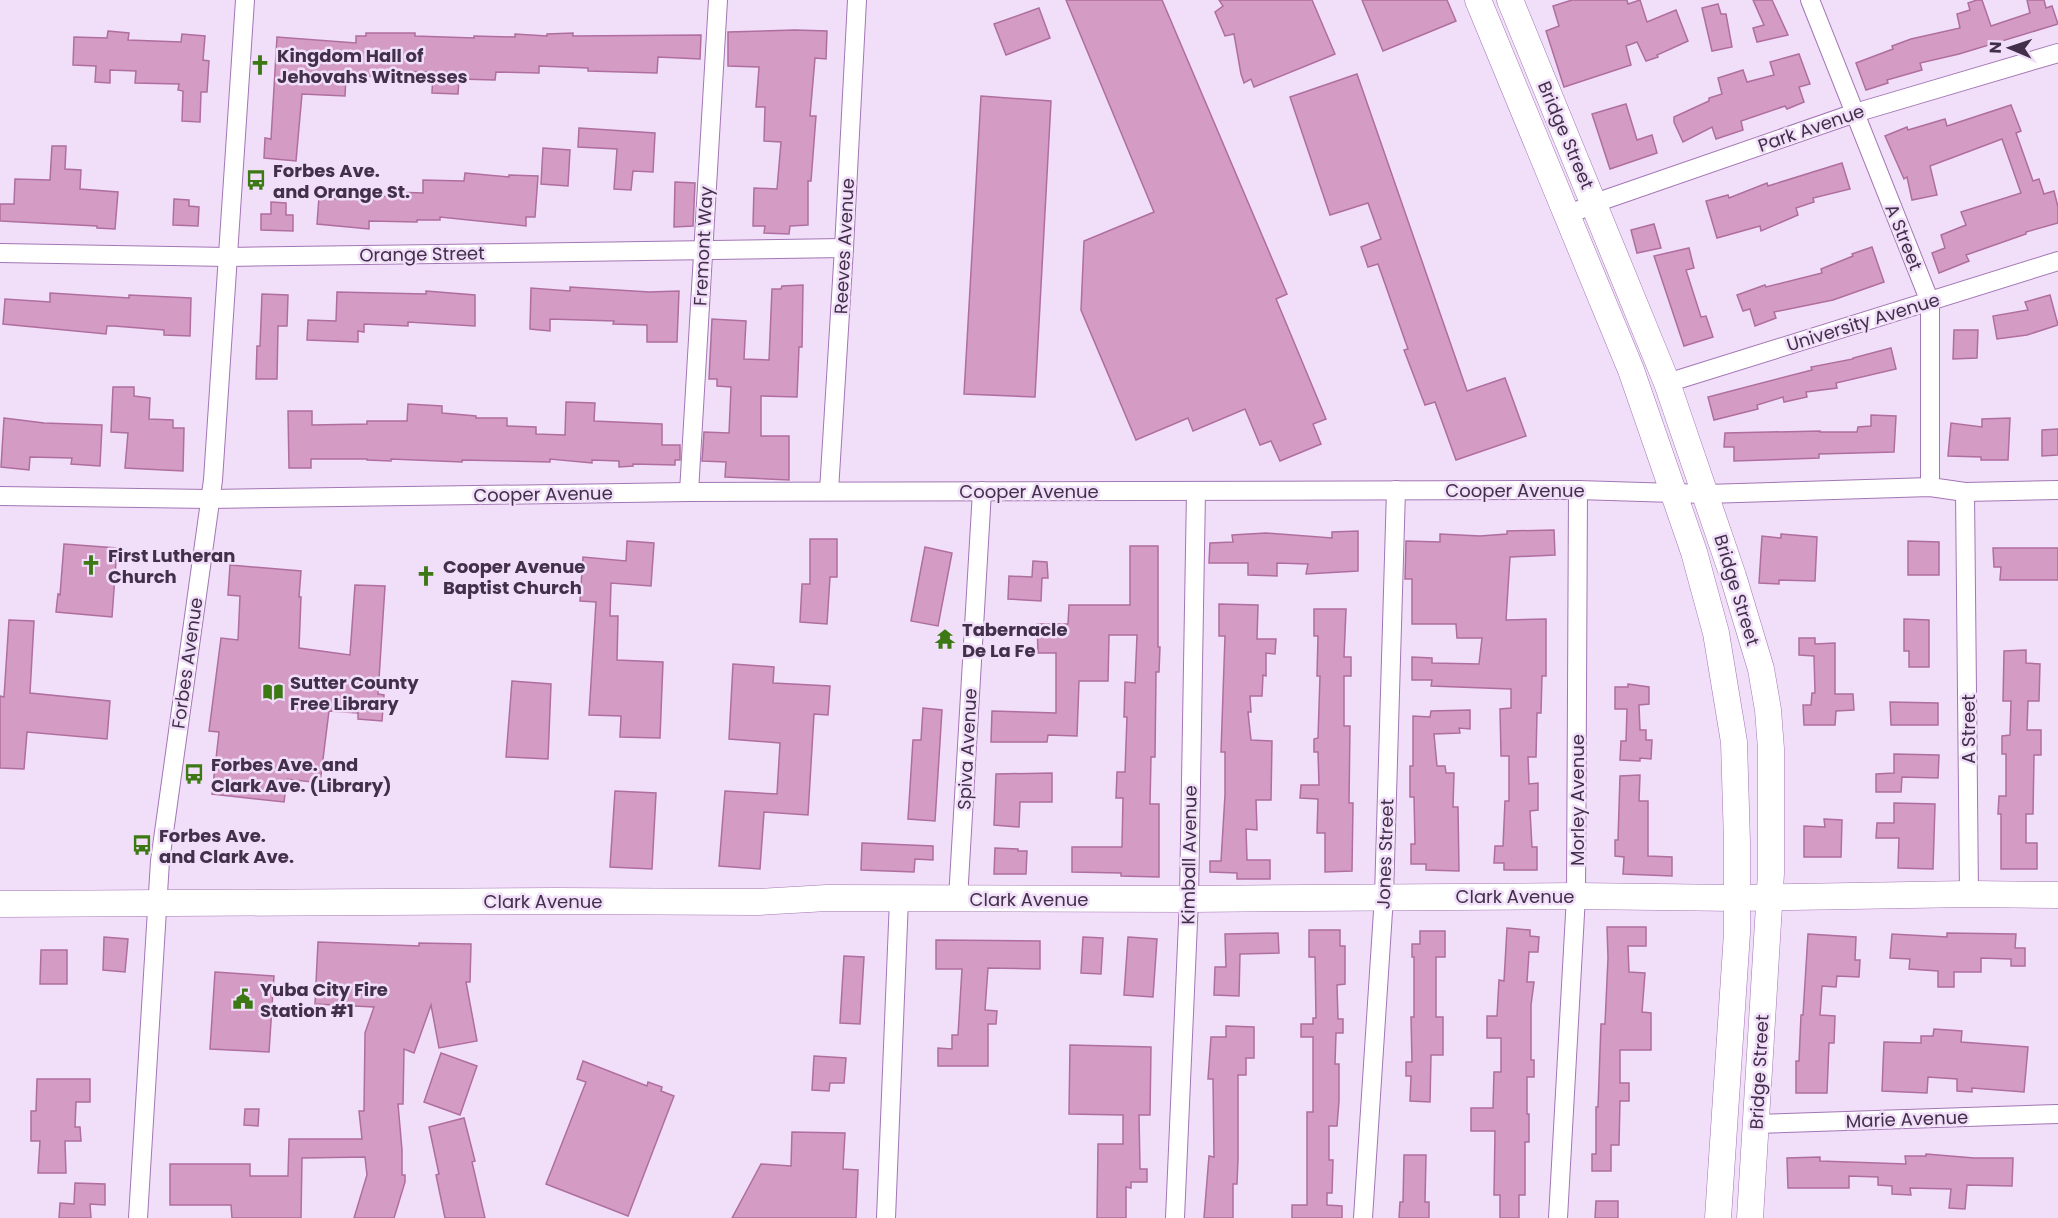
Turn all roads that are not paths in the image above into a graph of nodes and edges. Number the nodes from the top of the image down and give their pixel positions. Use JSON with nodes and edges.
{"nodes":[{"id":1,"x":244,"y":0,"type":"edge"},
{"id":2,"x":718,"y":0,"type":"edge"},
{"id":3,"x":857,"y":0,"type":"edge"},
{"id":4,"x":1478,"y":0,"type":"edge"},
{"id":5,"x":1510,"y":0,"type":"edge"},
{"id":6,"x":1810,"y":0,"type":"edge"},
{"id":7,"x":2058,"y":53,"type":"edge"},
{"id":8,"x":1855,"y":113,"type":"junction"},
{"id":9,"x":1595,"y":203,"type":"junction"},
{"id":10,"x":1569,"y":215,"type":"junction"},
{"id":11,"x":844,"y":248,"type":"junction"},
{"id":12,"x":703,"y":250,"type":"junction"},
{"id":13,"x":0,"y":253,"type":"edge"},
{"id":14,"x":228,"y":257,"type":"junction"},
{"id":15,"x":2058,"y":261,"type":"edge"},
{"id":16,"x":1930,"y":302,"type":"junction"},
{"id":17,"x":1667,"y":382,"type":"junction"},
{"id":18,"x":1930,"y":487,"type":"junction"},
{"id":19,"x":1396,"y":490,"type":"junction"},
{"id":20,"x":1578,"y":490,"type":"junction"},
{"id":21,"x":2058,"y":490,"type":"edge"},
{"id":22,"x":829,"y":491,"type":"junction"},
{"id":23,"x":982,"y":491,"type":"junction"},
{"id":24,"x":1196,"y":491,"type":"junction"},
{"id":25,"x":689,"y":492,"type":"junction"},
{"id":26,"x":1965,"y":492,"type":"junction"},
{"id":27,"x":1673,"y":494,"type":"junction"},
{"id":28,"x":1706,"y":495,"type":"junction"},
{"id":29,"x":0,"y":496,"type":"edge"},
{"id":30,"x":210,"y":499,"type":"junction"},
{"id":31,"x":1969,"y":894,"type":"junction"},
{"id":32,"x":2058,"y":895,"type":"edge"},
{"id":33,"x":1384,"y":896,"type":"junction"},
{"id":34,"x":1576,"y":896,"type":"junction"},
{"id":35,"x":1770,"y":897,"type":"junction"},
{"id":36,"x":1737,"y":898,"type":"junction"},
{"id":37,"x":898,"y":899,"type":"junction"},
{"id":38,"x":958,"y":899,"type":"junction"},
{"id":39,"x":1189,"y":899,"type":"junction"},
{"id":40,"x":157,"y":903,"type":"junction"},
{"id":41,"x":0,"y":904,"type":"edge"},
{"id":42,"x":2058,"y":1114,"type":"edge"},
{"id":43,"x":1756,"y":1124,"type":"junction"},
{"id":44,"x":138,"y":1218,"type":"edge"},
{"id":45,"x":886,"y":1218,"type":"edge"},
{"id":46,"x":1175,"y":1218,"type":"edge"},
{"id":47,"x":1363,"y":1218,"type":"edge"},
{"id":48,"x":1558,"y":1218,"type":"edge"},
{"id":49,"x":1718,"y":1218,"type":"edge"},
{"id":50,"x":1750,"y":1218,"type":"edge"}],
"edges":[{"from":1,"to":14,"type":"street","name":"Forbes Avenue"},
{"from":2,"to":12,"type":"street","name":"Fremont Way"},
{"from":3,"to":11,"type":"street","name":"Reeves Avenue"},
{"from":4,"to":10,"type":"main road","name":"Bridge Street"},
{"from":5,"to":9,"type":"main road","name":"Bridge Street"},
{"from":6,"to":8,"type":"street","name":"A Street"},
{"from":7,"to":8,"type":"street","name":"Park Avenue"},
{"from":8,"to":9,"type":"street","name":"Park Avenue"},
{"from":8,"to":16,"type":"street","name":"A Street"},
{"from":9,"to":10,"type":"street","name":"Park Avenue"},
{"from":9,"to":17,"type":"main road","name":"Bridge Street"},
{"from":10,"to":27,"type":"main road","name":"Bridge Street"},
{"from":11,"to":12,"type":"street","name":"Orange Street"},
{"from":11,"to":22,"type":"street","name":"Reeves Avenue"},
{"from":12,"to":14,"type":"street","name":"Orange Street"},
{"from":12,"to":25,"type":"street","name":"Fremont Way"},
{"from":13,"to":14,"type":"street","name":"Orange Street"},
{"from":14,"to":30,"type":"street","name":"Forbes Avenue"},
{"from":15,"to":16,"type":"street","name":"University Avenue"},
{"from":16,"to":17,"type":"street","name":"University Avenue"},
{"from":16,"to":18,"type":"street","name":"A Street"},
{"from":17,"to":28,"type":"main road","name":"Bridge Street"},
{"from":18,"to":26,"type":"street","name":"Cooper Avenue"},
{"from":18,"to":28,"type":"street","name":"Cooper Avenue"},
{"from":19,"to":20,"type":"street","name":"Cooper Avenue"},
{"from":19,"to":24,"type":"street","name":"Cooper Avenue"},
{"from":19,"to":33,"type":"street","name":"Jones Street"},
{"from":20,"to":27,"type":"street","name":"Cooper Avenue"},
{"from":20,"to":34,"type":"street","name":"Morley Avenue"},
{"from":21,"to":26,"type":"street","name":"Cooper Avenue"},
{"from":22,"to":23,"type":"street","name":"Cooper Avenue"},
{"from":22,"to":25,"type":"street","name":"Cooper Avenue"},
{"from":23,"to":24,"type":"street","name":"Cooper Avenue"},
{"from":23,"to":38,"type":"street","name":"Spiva Avenue"},
{"from":24,"to":39,"type":"street","name":"Kimball Avenue"},
{"from":25,"to":30,"type":"street","name":"Cooper Avenue"},
{"from":26,"to":31,"type":"street","name":"A Street"},
{"from":27,"to":28,"type":"street","name":"Cooper Avenue"},
{"from":27,"to":36,"type":"main road","name":"Bridge Street"},
{"from":28,"to":35,"type":"main road","name":"Bridge Street"},
{"from":29,"to":30,"type":"street","name":"Cooper Avenue"},
{"from":30,"to":40,"type":"street","name":"Forbes Avenue"},
{"from":31,"to":32,"type":"main road","name":"Clark Avenue"},
{"from":31,"to":35,"type":"main road","name":"Clark Avenue"},
{"from":33,"to":34,"type":"main road","name":"Clark Avenue"},
{"from":33,"to":39,"type":"main road","name":"Clark Avenue"},
{"from":33,"to":47,"type":"street","name":"Jones Street"},
{"from":34,"to":36,"type":"main road","name":"Clark Avenue"},
{"from":34,"to":48,"type":"street","name":"Morley Avenue"},
{"from":35,"to":36,"type":"main road","name":"Clark Avenue"},
{"from":35,"to":43,"type":"main road","name":"Bridge Street"},
{"from":36,"to":49,"type":"main road","name":"Bridge Street"},
{"from":37,"to":38,"type":"main road","name":"Clark Avenue"},
{"from":37,"to":40,"type":"main road","name":"Clark Avenue"},
{"from":37,"to":45,"type":"street"},
{"from":38,"to":39,"type":"main road","name":"Clark Avenue"},
{"from":39,"to":46,"type":"street","name":"Kimball Avenue"},
{"from":40,"to":41,"type":"main road","name":"Clark Avenue"},
{"from":40,"to":44,"type":"street","name":"Forbes Avenue"},
{"from":42,"to":43,"type":"street","name":"Marie Avenue"},
{"from":43,"to":50,"type":"main road","name":"Bridge Street"}]}
